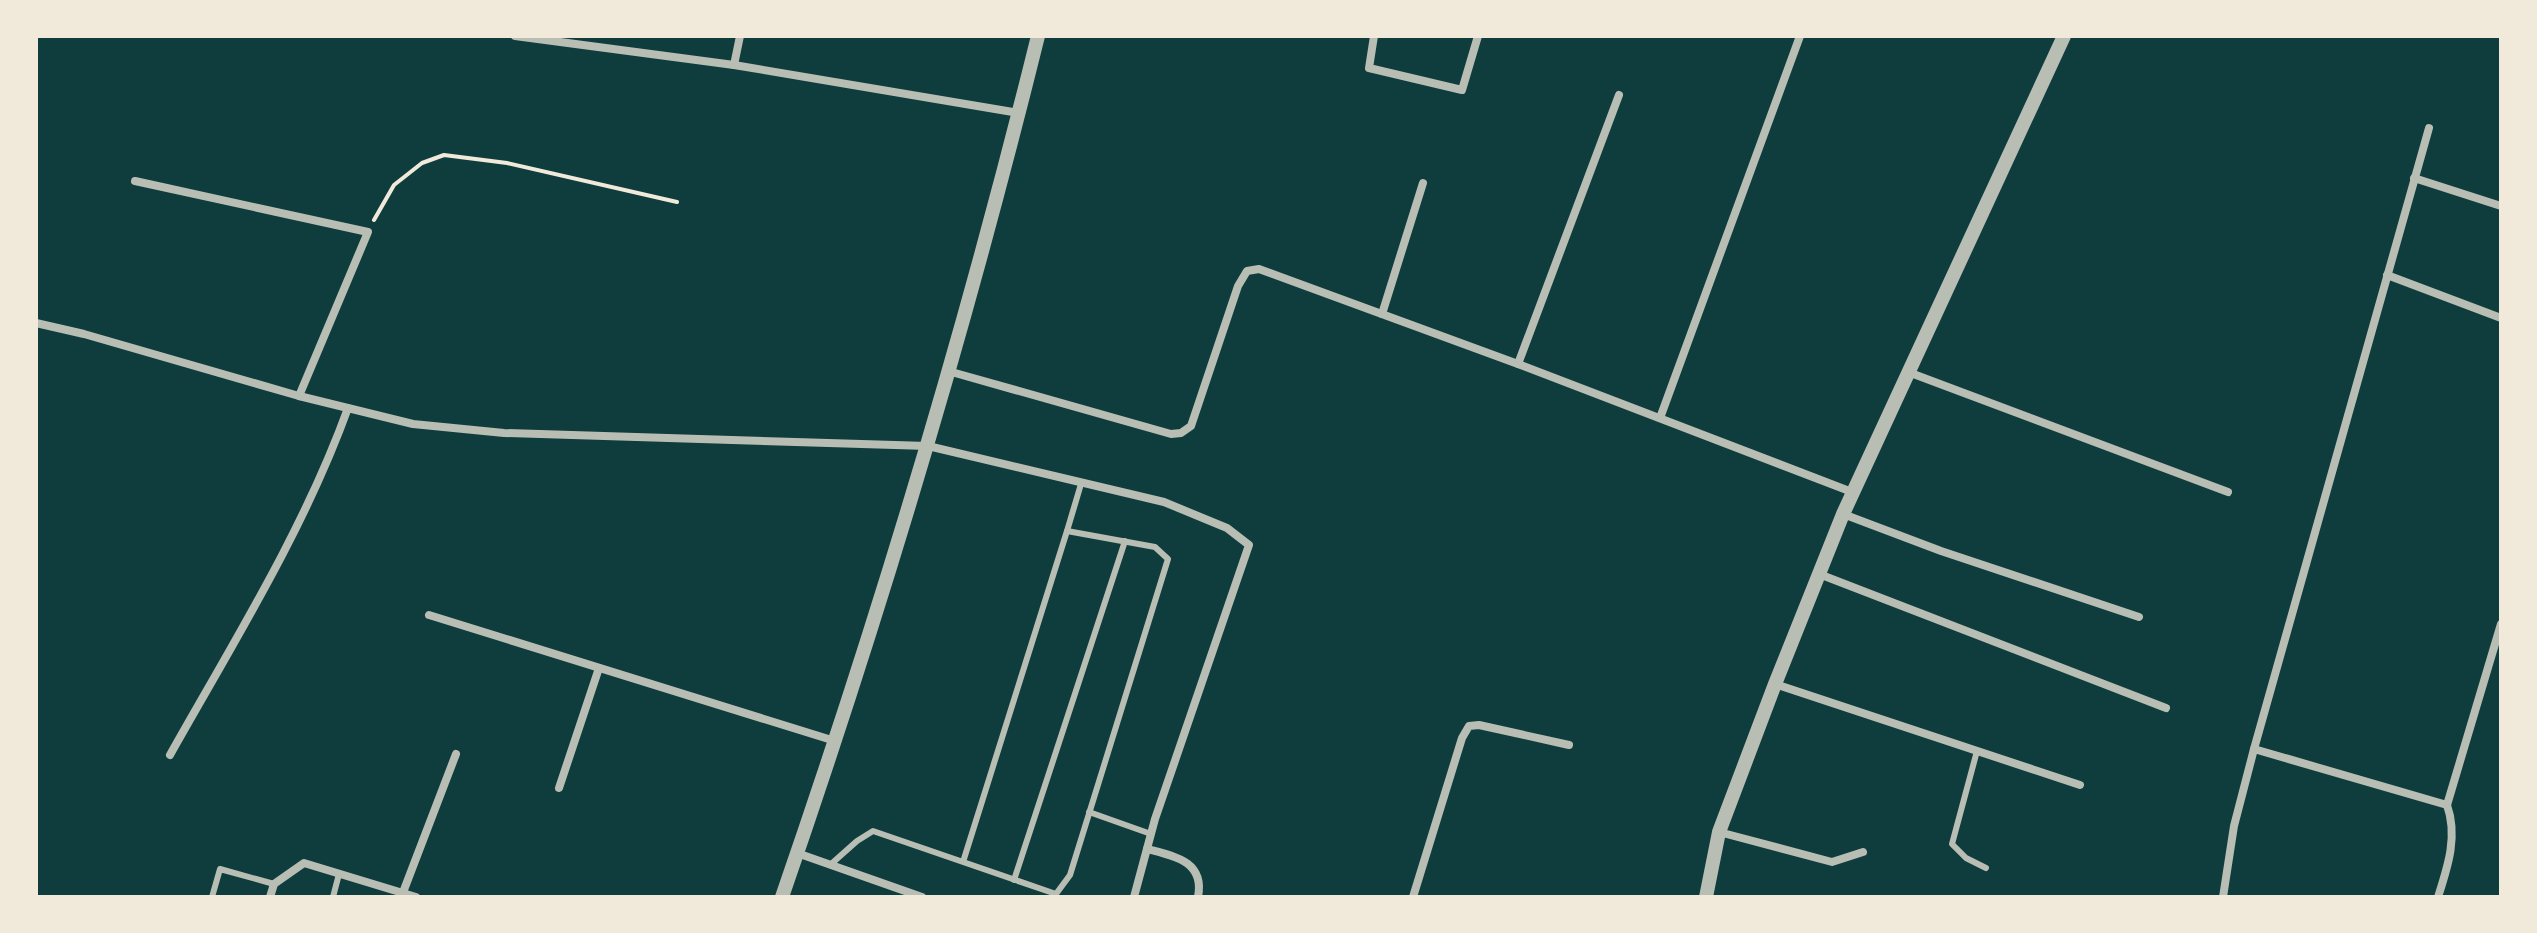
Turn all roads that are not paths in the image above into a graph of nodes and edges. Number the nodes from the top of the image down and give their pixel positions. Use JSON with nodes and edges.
{"nodes":[{"id":1,"x":515,"y":36,"type":"edge"},
{"id":2,"x":740,"y":36,"type":"edge"},
{"id":3,"x":1038,"y":36,"type":"edge"},
{"id":4,"x":1374,"y":36,"type":"edge"},
{"id":5,"x":1478,"y":36,"type":"edge"},
{"id":6,"x":1800,"y":36,"type":"edge"},
{"id":7,"x":2064,"y":36,"type":"edge"},
{"id":8,"x":734,"y":65,"type":"junction"},
{"id":9,"x":1619,"y":95,"type":"dead end"},
{"id":10,"x":1019,"y":113,"type":"junction"},
{"id":11,"x":2429,"y":128,"type":"dead end"},
{"id":12,"x":2414,"y":178,"type":"junction"},
{"id":13,"x":135,"y":181,"type":"dead end"},
{"id":14,"x":1423,"y":183,"type":"dead end"},
{"id":15,"x":2501,"y":206,"type":"edge"},
{"id":16,"x":2387,"y":275,"type":"junction"},
{"id":17,"x":1382,"y":314,"type":"junction"},
{"id":18,"x":2501,"y":318,"type":"edge"},
{"id":19,"x":36,"y":323,"type":"edge"},
{"id":20,"x":1518,"y":364,"type":"junction"},
{"id":21,"x":948,"y":371,"type":"junction"},
{"id":22,"x":1908,"y":372,"type":"junction"},
{"id":23,"x":299,"y":396,"type":"junction"},
{"id":24,"x":348,"y":408,"type":"junction"},
{"id":25,"x":1660,"y":418,"type":"junction"},
{"id":26,"x":928,"y":446,"type":"junction"},
{"id":27,"x":1081,"y":484,"type":"junction"},
{"id":28,"x":1852,"y":492,"type":"junction"},
{"id":29,"x":2228,"y":492,"type":"dead end"},
{"id":30,"x":1843,"y":514,"type":"junction"},
{"id":31,"x":1067,"y":531,"type":"junction"},
{"id":32,"x":1125,"y":541,"type":"junction"},
{"id":33,"x":1819,"y":574,"type":"junction"},
{"id":34,"x":429,"y":615,"type":"dead end"},
{"id":35,"x":2139,"y":617,"type":"dead end"},
{"id":36,"x":2501,"y":624,"type":"edge"},
{"id":37,"x":599,"y":668,"type":"junction"},
{"id":38,"x":1775,"y":684,"type":"junction"},
{"id":39,"x":2166,"y":708,"type":"dead end"},
{"id":40,"x":836,"y":742,"type":"junction"},
{"id":41,"x":1569,"y":745,"type":"dead end"},
{"id":42,"x":2254,"y":749,"type":"junction"},
{"id":43,"x":1977,"y":751,"type":"junction"},
{"id":44,"x":456,"y":754,"type":"dead end"},
{"id":45,"x":170,"y":755,"type":"dead end"},
{"id":46,"x":2080,"y":785,"type":"dead end"},
{"id":47,"x":559,"y":788,"type":"dead end"},
{"id":48,"x":2447,"y":805,"type":"junction"},
{"id":49,"x":1089,"y":812,"type":"junction"},
{"id":50,"x":1719,"y":832,"type":"junction"},
{"id":51,"x":1151,"y":834,"type":"junction"},
{"id":52,"x":1147,"y":849,"type":"junction"},
{"id":53,"x":1863,"y":852,"type":"dead end"},
{"id":54,"x":797,"y":853,"type":"junction"},
{"id":55,"x":963,"y":862,"type":"junction"},
{"id":56,"x":830,"y":865,"type":"junction"},
{"id":57,"x":1986,"y":868,"type":"dead end"},
{"id":58,"x":339,"y":874,"type":"junction"},
{"id":59,"x":1014,"y":880,"type":"junction"},
{"id":60,"x":274,"y":884,"type":"junction"},
{"id":61,"x":402,"y":895,"type":"edge"},
{"id":62,"x":212,"y":897,"type":"edge"},
{"id":63,"x":270,"y":897,"type":"edge"},
{"id":64,"x":333,"y":897,"type":"edge"},
{"id":65,"x":416,"y":897,"type":"edge"},
{"id":66,"x":782,"y":897,"type":"edge"},
{"id":67,"x":922,"y":897,"type":"edge"},
{"id":68,"x":1134,"y":897,"type":"edge"},
{"id":69,"x":1198,"y":897,"type":"edge"},
{"id":70,"x":1413,"y":897,"type":"edge"},
{"id":71,"x":1706,"y":897,"type":"edge"},
{"id":72,"x":2223,"y":897,"type":"edge"},
{"id":73,"x":2438,"y":897,"type":"edge"}],
"edges":[{"from":1,"to":8,"type":"street"},
{"from":2,"to":8,"type":"street"},
{"from":3,"to":10,"type":"street"},
{"from":4,"to":5,"type":"street"},
{"from":6,"to":25,"type":"street"},
{"from":7,"to":22,"type":"street"},
{"from":8,"to":10,"type":"street"},
{"from":9,"to":20,"type":"street"},
{"from":10,"to":21,"type":"street"},
{"from":11,"to":12,"type":"street"},
{"from":12,"to":15,"type":"street"},
{"from":12,"to":16,"type":"street"},
{"from":13,"to":23,"type":"street"},
{"from":14,"to":17,"type":"street"},
{"from":16,"to":18,"type":"street"},
{"from":16,"to":42,"type":"street"},
{"from":17,"to":20,"type":"street"},
{"from":17,"to":21,"type":"street"},
{"from":19,"to":23,"type":"street"},
{"from":20,"to":25,"type":"street"},
{"from":21,"to":26,"type":"street"},
{"from":22,"to":28,"type":"street"},
{"from":22,"to":29,"type":"street"},
{"from":23,"to":24,"type":"street"},
{"from":24,"to":26,"type":"street"},
{"from":24,"to":45,"type":"street"},
{"from":25,"to":28,"type":"street"},
{"from":26,"to":27,"type":"street"},
{"from":26,"to":40,"type":"street"},
{"from":27,"to":31,"type":"lane"},
{"from":27,"to":51,"type":"street"},
{"from":28,"to":30,"type":"street"},
{"from":30,"to":33,"type":"street"},
{"from":30,"to":35,"type":"street"},
{"from":31,"to":32,"type":"lane"},
{"from":31,"to":55,"type":"lane"},
{"from":32,"to":49,"type":"lane"},
{"from":32,"to":59,"type":"lane"},
{"from":33,"to":38,"type":"street"},
{"from":33,"to":39,"type":"street"},
{"from":34,"to":37,"type":"street"},
{"from":36,"to":48,"type":"street"},
{"from":37,"to":40,"type":"street"},
{"from":37,"to":47,"type":"street"},
{"from":38,"to":43,"type":"street"},
{"from":38,"to":50,"type":"street"},
{"from":40,"to":54,"type":"street"},
{"from":41,"to":70,"type":"street"},
{"from":42,"to":48,"type":"street"},
{"from":42,"to":72,"type":"street"},
{"from":43,"to":46,"type":"street"},
{"from":43,"to":57,"type":"lane"},
{"from":44,"to":61,"type":"street"},
{"from":48,"to":73,"type":"street"},
{"from":49,"to":51,"type":"lane"},
{"from":49,"to":59,"type":"lane"},
{"from":50,"to":53,"type":"street"},
{"from":50,"to":71,"type":"street"},
{"from":51,"to":52,"type":"street"},
{"from":52,"to":68,"type":"street"},
{"from":52,"to":69,"type":"street"},
{"from":54,"to":56,"type":"street"},
{"from":54,"to":66,"type":"street"},
{"from":55,"to":56,"type":"lane"},
{"from":55,"to":59,"type":"lane"},
{"from":56,"to":67,"type":"street"},
{"from":58,"to":60,"type":"street"},
{"from":58,"to":61,"type":"street"},
{"from":58,"to":64,"type":"lane"},
{"from":60,"to":62,"type":"lane"},
{"from":60,"to":63,"type":"street"},
{"from":61,"to":65,"type":"street"}]}
